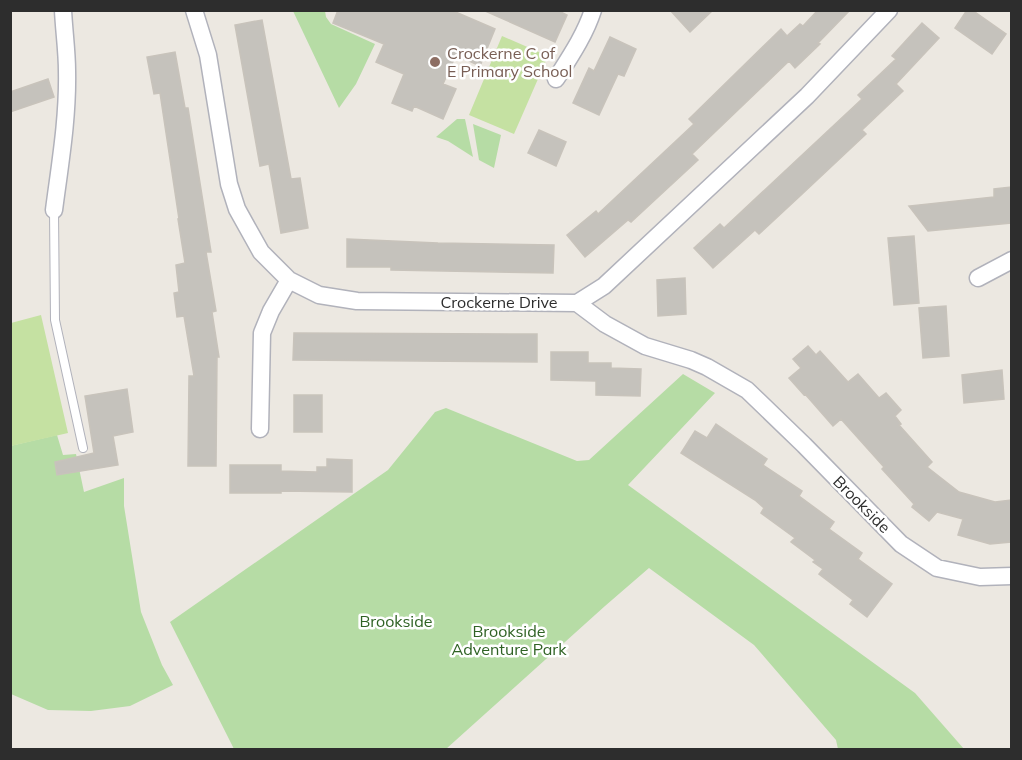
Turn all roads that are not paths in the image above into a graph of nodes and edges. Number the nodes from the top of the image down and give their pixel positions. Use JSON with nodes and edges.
{"nodes":[{"id":1,"x":63,"y":10,"type":"edge"},
{"id":2,"x":194,"y":10,"type":"edge"},
{"id":3,"x":593,"y":10,"type":"edge"},
{"id":4,"x":889,"y":10,"type":"edge"},
{"id":5,"x":556,"y":78,"type":"dead end"},
{"id":6,"x":54,"y":210,"type":"joint"},
{"id":7,"x":1011,"y":260,"type":"edge"},
{"id":8,"x":978,"y":278,"type":"dead end"},
{"id":9,"x":289,"y":280,"type":"junction"},
{"id":10,"x":577,"y":303,"type":"junction"},
{"id":11,"x":260,"y":429,"type":"dead end"},
{"id":12,"x":83,"y":447,"type":"dead end"},
{"id":13,"x":1011,"y":576,"type":"edge"}],
"edges":[{"from":1,"to":6,"type":"street"},
{"from":2,"to":9,"type":"street","name":"Crockerne Drive"},
{"from":3,"to":5,"type":"street"},
{"from":4,"to":10,"type":"street","name":"Crockerne Drive"},
{"from":6,"to":12,"type":"lane"},
{"from":7,"to":8,"type":"street"},
{"from":9,"to":10,"type":"street","name":"Crockerne Drive"},
{"from":9,"to":11,"type":"street"},
{"from":10,"to":13,"type":"street","name":"Brookside"}]}
